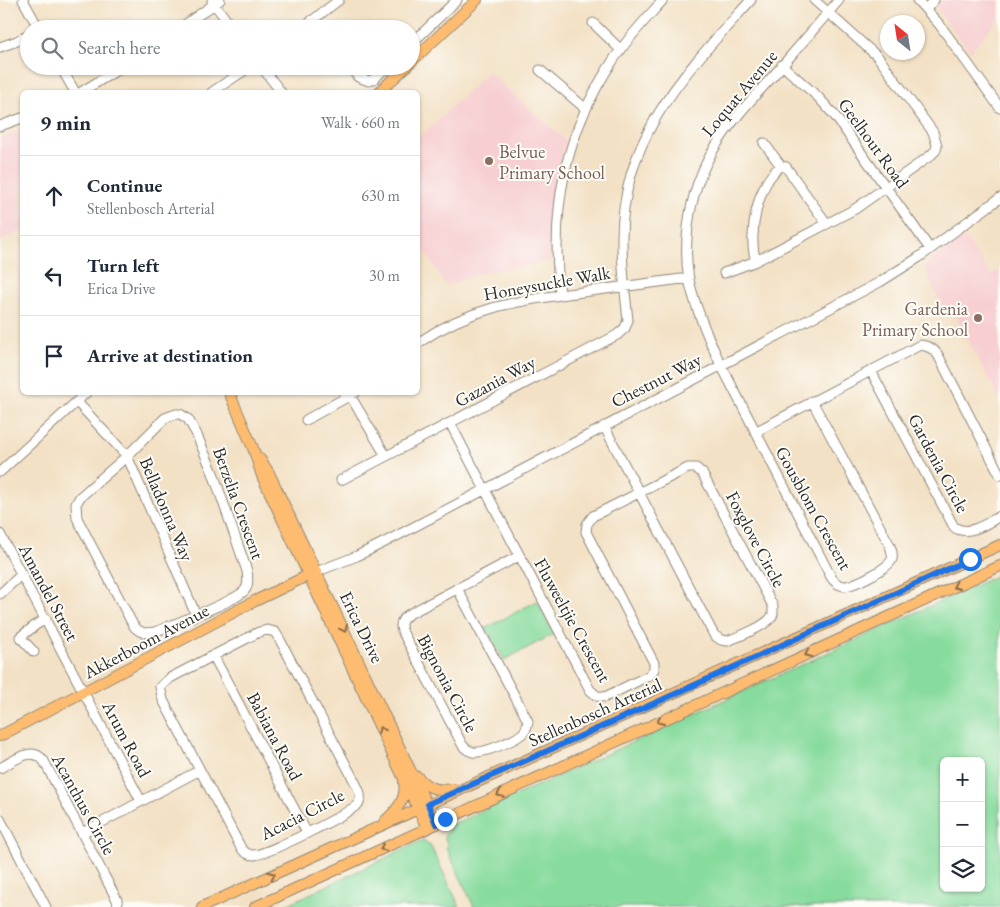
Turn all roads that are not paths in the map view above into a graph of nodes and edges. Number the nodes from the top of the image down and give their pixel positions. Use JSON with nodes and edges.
{"nodes":[{"id":1,"x":24,"y":0,"type":"edge"},
{"id":2,"x":339,"y":0,"type":"edge"},
{"id":3,"x":457,"y":0,"type":"edge"},
{"id":4,"x":477,"y":0,"type":"edge"},
{"id":5,"x":663,"y":0,"type":"edge"},
{"id":6,"x":751,"y":0,"type":"edge"},
{"id":7,"x":814,"y":0,"type":"edge"},
{"id":8,"x":839,"y":0,"type":"edge"},
{"id":9,"x":917,"y":0,"type":"edge"},
{"id":10,"x":934,"y":0,"type":"edge"},
{"id":11,"x":215,"y":1,"type":"edge"},
{"id":12,"x":926,"y":9,"type":"junction"},
{"id":13,"x":828,"y":12,"type":"junction"},
{"id":14,"x":34,"y":20,"type":"edge"},
{"id":15,"x":190,"y":20,"type":"edge"},
{"id":16,"x":227,"y":20,"type":"edge"},
{"id":17,"x":312,"y":20,"type":"edge"},
{"id":18,"x":592,"y":23,"type":"dead end"},
{"id":19,"x":420,"y":35,"type":"edge"},
{"id":20,"x":20,"y":39,"type":"edge"},
{"id":21,"x":0,"y":47,"type":"edge"},
{"id":22,"x":621,"y":50,"type":"junction"},
{"id":23,"x":420,"y":54,"type":"edge"},
{"id":24,"x":782,"y":65,"type":"junction"},
{"id":25,"x":540,"y":70,"type":"dead end"},
{"id":26,"x":65,"y":75,"type":"edge"},
{"id":27,"x":109,"y":75,"type":"edge"},
{"id":28,"x":238,"y":75,"type":"edge"},
{"id":29,"x":269,"y":75,"type":"edge"},
{"id":30,"x":356,"y":75,"type":"edge"},
{"id":31,"x":378,"y":75,"type":"edge"},
{"id":32,"x":397,"y":75,"type":"edge"},
{"id":33,"x":74,"y":90,"type":"edge"},
{"id":34,"x":84,"y":90,"type":"edge"},
{"id":35,"x":215,"y":90,"type":"edge"},
{"id":36,"x":280,"y":90,"type":"edge"},
{"id":37,"x":381,"y":90,"type":"edge"},
{"id":38,"x":1000,"y":108,"type":"edge"},
{"id":39,"x":586,"y":109,"type":"junction"},
{"id":40,"x":20,"y":119,"type":"edge"},
{"id":41,"x":0,"y":126,"type":"edge"},
{"id":42,"x":764,"y":143,"type":"dead end"},
{"id":43,"x":781,"y":166,"type":"junction"},
{"id":44,"x":886,"y":187,"type":"junction"},
{"id":45,"x":1000,"y":198,"type":"edge"},
{"id":46,"x":827,"y":224,"type":"junction"},
{"id":47,"x":930,"y":249,"type":"junction"},
{"id":48,"x":756,"y":260,"type":"junction"},
{"id":49,"x":724,"y":273,"type":"dead end"},
{"id":50,"x":689,"y":278,"type":"junction"},
{"id":51,"x":624,"y":286,"type":"junction"},
{"id":52,"x":560,"y":295,"type":"junction"},
{"id":53,"x":420,"y":342,"type":"edge"},
{"id":54,"x":721,"y":365,"type":"junction"},
{"id":55,"x":871,"y":371,"type":"junction"},
{"id":56,"x":84,"y":395,"type":"edge"},
{"id":57,"x":230,"y":395,"type":"edge"},
{"id":58,"x":350,"y":395,"type":"edge"},
{"id":59,"x":353,"y":395,"type":"edge"},
{"id":60,"x":812,"y":401,"type":"junction"},
{"id":61,"x":77,"y":402,"type":"junction"},
{"id":62,"x":306,"y":420,"type":"dead end"},
{"id":63,"x":450,"y":423,"type":"junction"},
{"id":64,"x":604,"y":426,"type":"junction"},
{"id":65,"x":755,"y":432,"type":"junction"},
{"id":66,"x":127,"y":456,"type":"junction"},
{"id":67,"x":386,"y":456,"type":"junction"},
{"id":68,"x":0,"y":472,"type":"edge"},
{"id":69,"x":1000,"y":475,"type":"edge"},
{"id":70,"x":341,"y":480,"type":"dead end"},
{"id":71,"x":484,"y":489,"type":"junction"},
{"id":72,"x":639,"y":493,"type":"junction"},
{"id":73,"x":1000,"y":516,"type":"edge"},
{"id":74,"x":0,"y":534,"type":"edge"},
{"id":75,"x":1000,"y":545,"type":"edge"},
{"id":76,"x":519,"y":556,"type":"junction"},
{"id":77,"x":1000,"y":566,"type":"edge"},
{"id":78,"x":22,"y":574,"type":"junction"},
{"id":79,"x":312,"y":574,"type":"junction"},
{"id":80,"x":457,"y":588,"type":"junction"},
{"id":81,"x":0,"y":594,"type":"edge"},
{"id":82,"x":196,"y":615,"type":"junction"},
{"id":83,"x":46,"y":619,"type":"junction"},
{"id":84,"x":34,"y":652,"type":"dead end"},
{"id":85,"x":213,"y":655,"type":"junction"},
{"id":86,"x":84,"y":692,"type":"junction"},
{"id":87,"x":0,"y":736,"type":"edge"},
{"id":88,"x":410,"y":766,"type":"junction"},
{"id":89,"x":0,"y":768,"type":"edge"},
{"id":90,"x":200,"y":770,"type":"junction"},
{"id":91,"x":402,"y":774,"type":"junction"},
{"id":92,"x":469,"y":785,"type":"junction"},
{"id":93,"x":141,"y":802,"type":"junction"},
{"id":94,"x":423,"y":806,"type":"junction"},
{"id":95,"x":0,"y":819,"type":"edge"},
{"id":96,"x":381,"y":825,"type":"junction"},
{"id":97,"x":432,"y":826,"type":"junction"},
{"id":98,"x":82,"y":833,"type":"junction"},
{"id":99,"x":307,"y":833,"type":"junction"},
{"id":100,"x":46,"y":907,"type":"edge"},
{"id":101,"x":118,"y":907,"type":"edge"},
{"id":102,"x":202,"y":907,"type":"edge"},
{"id":103,"x":255,"y":907,"type":"edge"}],
"edges":[{"from":1,"to":14,"type":"street"},
{"from":2,"to":17,"type":"street"},
{"from":3,"to":19,"type":"street"},
{"from":4,"to":23,"type":"main road"},
{"from":5,"to":22,"type":"street"},
{"from":6,"to":51,"type":"street","name":"Gazania Way"},
{"from":7,"to":13,"type":"street"},
{"from":8,"to":13,"type":"street","name":"Loquat Avenue"},
{"from":9,"to":12,"type":"street"},
{"from":10,"to":12,"type":"street"},
{"from":11,"to":15,"type":"street"},
{"from":11,"to":16,"type":"street"},
{"from":12,"to":38,"type":"street"},
{"from":13,"to":24,"type":"street","name":"Loquat Avenue"},
{"from":13,"to":44,"type":"street"},
{"from":18,"to":22,"type":"street"},
{"from":20,"to":21,"type":"street"},
{"from":22,"to":39,"type":"street"},
{"from":24,"to":44,"type":"street","name":"Geelhout Road"},
{"from":24,"to":50,"type":"street","name":"Loquat Avenue"},
{"from":25,"to":39,"type":"street"},
{"from":26,"to":33,"type":"street"},
{"from":27,"to":34,"type":"street"},
{"from":28,"to":35,"type":"street"},
{"from":29,"to":36,"type":"street"},
{"from":30,"to":31,"type":"street"},
{"from":32,"to":37,"type":"main road"},
{"from":39,"to":52,"type":"street"},
{"from":40,"to":41,"type":"street"},
{"from":42,"to":43,"type":"street"},
{"from":43,"to":46,"type":"street"},
{"from":43,"to":48,"type":"street"},
{"from":44,"to":46,"type":"street"},
{"from":44,"to":47,"type":"street","name":"Geelhout Road"},
{"from":45,"to":47,"type":"street","name":"Chestnut Way"},
{"from":46,"to":48,"type":"street"},
{"from":47,"to":54,"type":"street","name":"Chestnut Way"},
{"from":48,"to":49,"type":"street"},
{"from":50,"to":51,"type":"street","name":"Honeysuckle Walk"},
{"from":50,"to":54,"type":"street","name":"Loquat Avenue"},
{"from":51,"to":52,"type":"street","name":"Honeysuckle Walk"},
{"from":51,"to":63,"type":"street","name":"Gazania Way"},
{"from":52,"to":53,"type":"street","name":"Honeysuckle Walk"},
{"from":54,"to":64,"type":"street","name":"Chestnut Way"},
{"from":54,"to":65,"type":"street","name":"Gousblom Crescent"},
{"from":55,"to":60,"type":"street"},
{"from":55,"to":69,"type":"street"},
{"from":55,"to":73,"type":"street","name":"Gardenia Circle"},
{"from":56,"to":61,"type":"street"},
{"from":57,"to":79,"type":"main road","name":"Erica Drive"},
{"from":58,"to":62,"type":"street"},
{"from":59,"to":67,"type":"street"},
{"from":60,"to":65,"type":"street"},
{"from":60,"to":65,"type":"street","name":"Gousblom Crescent"},
{"from":61,"to":66,"type":"street","name":"Belladonna Way"},
{"from":61,"to":68,"type":"street"},
{"from":63,"to":67,"type":"street","name":"Gazania Way"},
{"from":63,"to":71,"type":"street","name":"Fluweeltjie Crescent"},
{"from":64,"to":71,"type":"street","name":"Chestnut Way"},
{"from":64,"to":72,"type":"street","name":"Foxglove Circle"},
{"from":66,"to":82,"type":"street","name":"Belladonna Way"},
{"from":66,"to":82,"type":"street","name":"Berzelia Crescent"},
{"from":66,"to":82,"type":"street","name":"Berzelia Crescent"},
{"from":67,"to":70,"type":"street","name":"Gazania Way"},
{"from":71,"to":76,"type":"street","name":"Fluweeltjie Crescent"},
{"from":71,"to":79,"type":"street","name":"Chestnut Way"},
{"from":72,"to":72,"type":"street","name":"Foxglove Circle"},
{"from":72,"to":76,"type":"street","name":"Fluweeltjie Crescent"},
{"from":74,"to":78,"type":"street","name":"Amandel Street"},
{"from":75,"to":92,"type":"main road","name":"Stellenbosch Arterial"},
{"from":76,"to":80,"type":"street","name":"Bignonia Circle"},
{"from":77,"to":97,"type":"main road","name":"Stellenbosch Arterial","one_way":true},
{"from":78,"to":81,"type":"street"},
{"from":78,"to":83,"type":"street","name":"Amandel Street"},
{"from":79,"to":86,"type":"main road","name":"Akkerboom Avenue"},
{"from":79,"to":88,"type":"main road","name":"Erica Drive","one_way":true},
{"from":91,"to":79,"type":"main road","name":"Erica Drive","one_way":true},
{"from":80,"to":80,"type":"street","name":"Bignonia Circle"},
{"from":83,"to":84,"type":"street"},
{"from":83,"to":86,"type":"street","name":"Amandel Street"},
{"from":85,"to":90,"type":"street","name":"Acacia Circle"},
{"from":85,"to":99,"type":"street","name":"Babiana Road"},
{"from":85,"to":99,"type":"street","name":"Acacia Circle"},
{"from":86,"to":87,"type":"main road","name":"Akkerboom Avenue"},
{"from":86,"to":93,"type":"street","name":"Arum Road"},
{"from":88,"to":92,"type":"main road"},
{"from":88,"to":94,"type":"main road","name":"Erica Drive"},
{"from":89,"to":98,"type":"street","name":"Acanthus Circle"},
{"from":90,"to":93,"type":"street"},
{"from":90,"to":99,"type":"street","name":"Acacia Circle"},
{"from":91,"to":94,"type":"main road","name":"Erica Drive"},
{"from":91,"to":96,"type":"main road"},
{"from":92,"to":94,"type":"main road","name":"Stellenbosch Arterial"},
{"from":93,"to":98,"type":"street"},
{"from":94,"to":96,"type":"main road","name":"Stellenbosch Arterial"},
{"from":94,"to":97,"type":"main road","name":"Erica Drive"},
{"from":95,"to":100,"type":"street"},
{"from":102,"to":96,"type":"main road","name":"Stellenbosch Arterial","one_way":true},
{"from":97,"to":103,"type":"main road","name":"Stellenbosch Arterial","one_way":true},
{"from":98,"to":101,"type":"street","name":"Acanthus Circle"}]}
